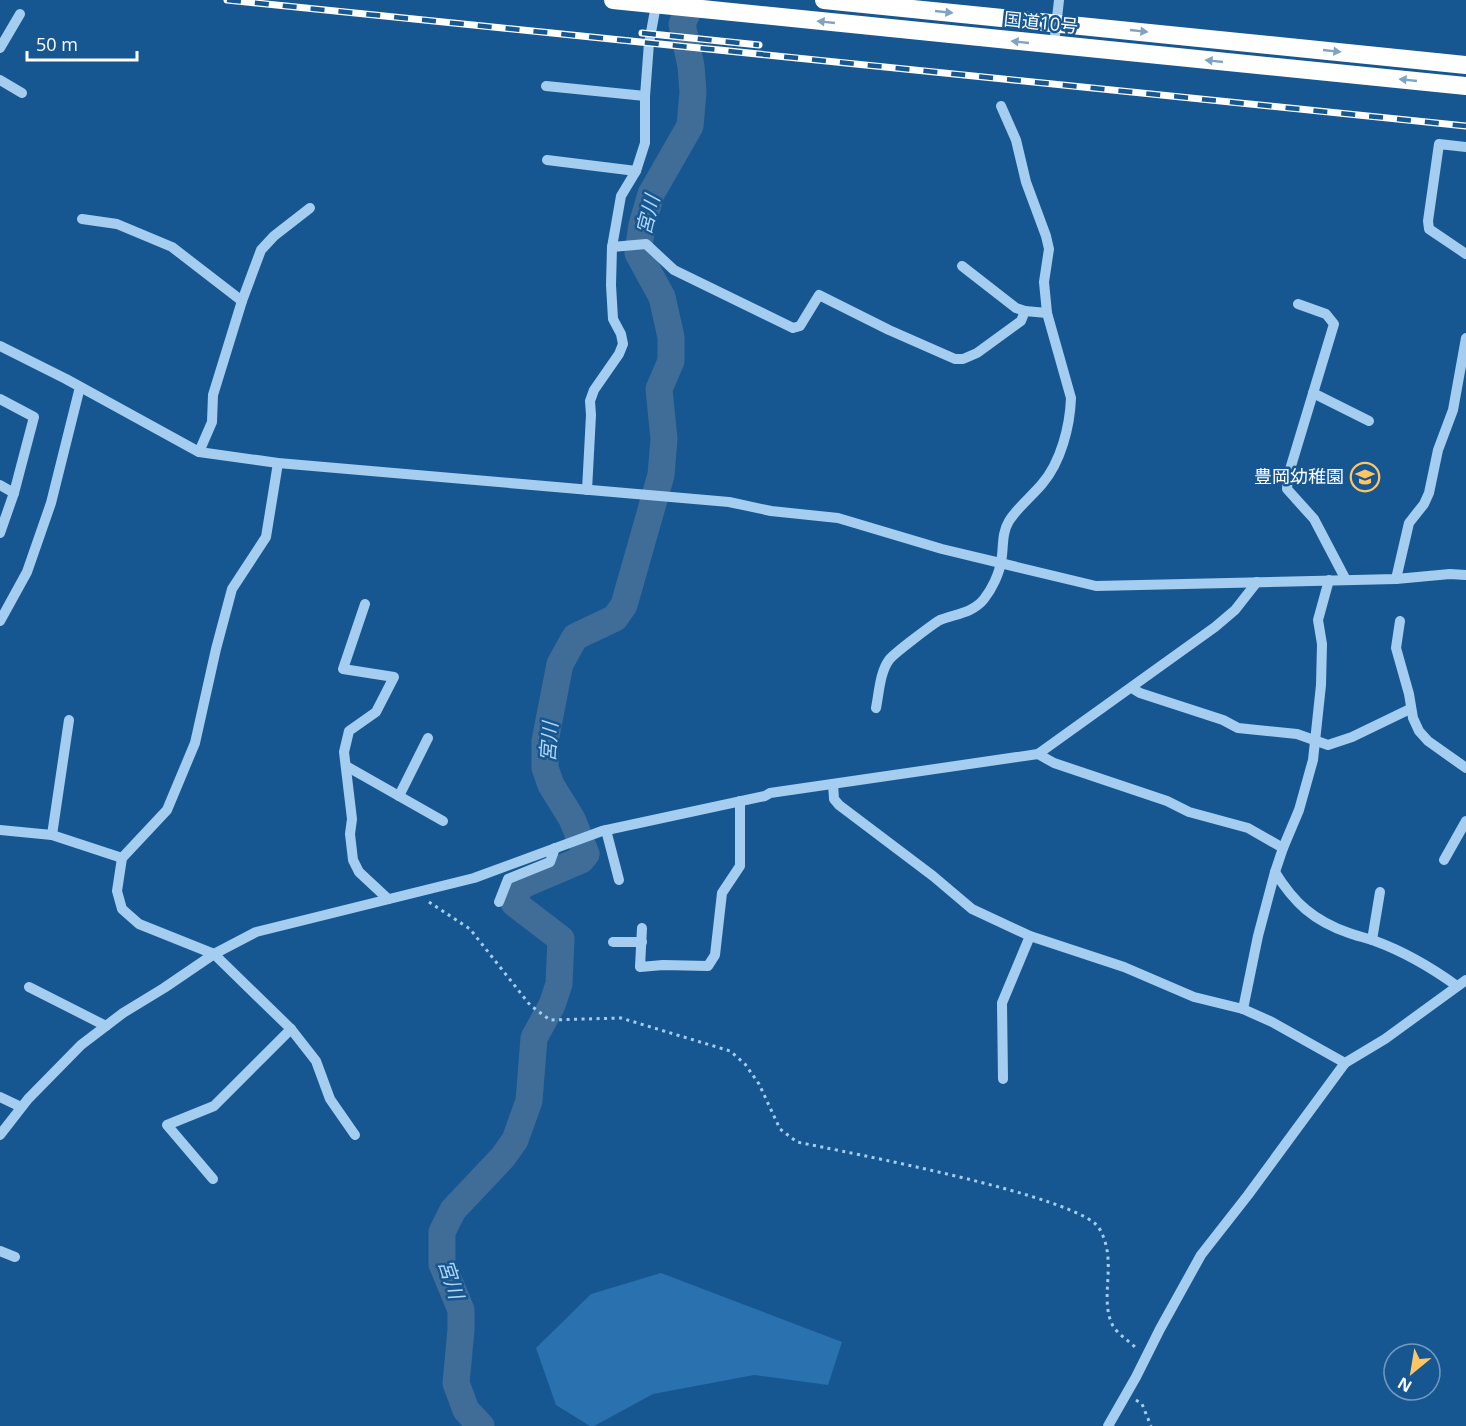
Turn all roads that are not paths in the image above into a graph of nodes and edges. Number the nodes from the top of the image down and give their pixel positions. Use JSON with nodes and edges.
{"nodes":[{"id":1,"x":613,"y":0,"type":"edge"},
{"id":2,"x":824,"y":0,"type":"edge"},
{"id":3,"x":1059,"y":0,"type":"edge"},
{"id":4,"x":658,"y":2,"type":"edge"},
{"id":5,"x":20,"y":14,"type":"dead end"},
{"id":6,"x":1056,"y":22,"type":"junction"},
{"id":7,"x":1054,"y":45,"type":"junction"},
{"id":8,"x":0,"y":48,"type":"edge"},
{"id":9,"x":1466,"y":65,"type":"edge"},
{"id":10,"x":0,"y":80,"type":"edge"},
{"id":11,"x":546,"y":86,"type":"dead end"},
{"id":12,"x":1466,"y":86,"type":"edge"},
{"id":13,"x":22,"y":93,"type":"dead end"},
{"id":14,"x":645,"y":96,"type":"junction"},
{"id":15,"x":1001,"y":106,"type":"dead end"},
{"id":16,"x":1466,"y":147,"type":"edge"},
{"id":17,"x":547,"y":160,"type":"dead end"},
{"id":18,"x":636,"y":171,"type":"junction"},
{"id":19,"x":310,"y":208,"type":"dead end"},
{"id":20,"x":82,"y":219,"type":"dead end"},
{"id":21,"x":612,"y":247,"type":"junction"},
{"id":22,"x":1466,"y":254,"type":"edge"},
{"id":23,"x":962,"y":266,"type":"dead end"},
{"id":24,"x":242,"y":301,"type":"junction"},
{"id":25,"x":1298,"y":304,"type":"dead end"},
{"id":26,"x":1025,"y":311,"type":"junction"},
{"id":27,"x":1047,"y":313,"type":"junction"},
{"id":28,"x":1466,"y":338,"type":"edge"},
{"id":29,"x":0,"y":346,"type":"edge"},
{"id":30,"x":80,"y":387,"type":"junction"},
{"id":31,"x":1313,"y":393,"type":"junction"},
{"id":32,"x":0,"y":399,"type":"edge"},
{"id":33,"x":1369,"y":421,"type":"dead end"},
{"id":34,"x":198,"y":452,"type":"junction"},
{"id":35,"x":278,"y":463,"type":"junction"},
{"id":36,"x":0,"y":485,"type":"edge"},
{"id":37,"x":587,"y":490,"type":"junction"},
{"id":38,"x":14,"y":493,"type":"junction"},
{"id":39,"x":0,"y":533,"type":"edge"},
{"id":40,"x":1001,"y":562,"type":"junction"},
{"id":41,"x":1466,"y":575,"type":"edge"},
{"id":42,"x":1396,"y":579,"type":"junction"},
{"id":43,"x":1329,"y":580,"type":"junction"},
{"id":44,"x":1346,"y":580,"type":"junction"},
{"id":45,"x":1257,"y":582,"type":"junction"},
{"id":46,"x":365,"y":604,"type":"dead end"},
{"id":47,"x":0,"y":621,"type":"edge"},
{"id":48,"x":1400,"y":621,"type":"dead end"},
{"id":49,"x":1132,"y":688,"type":"junction"},
{"id":50,"x":876,"y":708,"type":"dead end"},
{"id":51,"x":1410,"y":709,"type":"junction"},
{"id":52,"x":69,"y":720,"type":"dead end"},
{"id":53,"x":428,"y":738,"type":"dead end"},
{"id":54,"x":1317,"y":742,"type":"junction"},
{"id":55,"x":1038,"y":753,"type":"junction"},
{"id":56,"x":346,"y":766,"type":"junction"},
{"id":57,"x":1466,"y":768,"type":"edge"},
{"id":58,"x":833,"y":784,"type":"junction"},
{"id":59,"x":399,"y":796,"type":"junction"},
{"id":60,"x":741,"y":801,"type":"junction"},
{"id":61,"x":443,"y":821,"type":"dead end"},
{"id":62,"x":1466,"y":821,"type":"edge"},
{"id":63,"x":0,"y":830,"type":"edge"},
{"id":64,"x":604,"y":830,"type":"junction"},
{"id":65,"x":52,"y":835,"type":"junction"},
{"id":66,"x":555,"y":848,"type":"junction"},
{"id":67,"x":1282,"y":848,"type":"junction"},
{"id":68,"x":122,"y":858,"type":"junction"},
{"id":69,"x":1444,"y":860,"type":"dead end"},
{"id":70,"x":1275,"y":872,"type":"junction"},
{"id":71,"x":619,"y":880,"type":"dead end"},
{"id":72,"x":1380,"y":892,"type":"dead end"},
{"id":73,"x":388,"y":899,"type":"junction"},
{"id":74,"x":499,"y":902,"type":"dead end"},
{"id":75,"x":642,"y":928,"type":"dead end"},
{"id":76,"x":1030,"y":936,"type":"junction"},
{"id":77,"x":1372,"y":940,"type":"junction"},
{"id":78,"x":613,"y":942,"type":"dead end"},
{"id":79,"x":642,"y":942,"type":"junction"},
{"id":80,"x":214,"y":954,"type":"junction"},
{"id":81,"x":1462,"y":983,"type":"edge"},
{"id":82,"x":29,"y":987,"type":"dead end"},
{"id":83,"x":1243,"y":1009,"type":"junction"},
{"id":84,"x":106,"y":1026,"type":"junction"},
{"id":85,"x":291,"y":1029,"type":"junction"},
{"id":86,"x":1345,"y":1063,"type":"junction"},
{"id":87,"x":1003,"y":1079,"type":"dead end"},
{"id":88,"x":0,"y":1097,"type":"edge"},
{"id":89,"x":21,"y":1107,"type":"junction"},
{"id":90,"x":0,"y":1136,"type":"edge"},
{"id":91,"x":355,"y":1136,"type":"dead end"},
{"id":92,"x":213,"y":1179,"type":"dead end"},
{"id":93,"x":0,"y":1251,"type":"edge"},
{"id":94,"x":15,"y":1257,"type":"dead end"},
{"id":95,"x":1108,"y":1426,"type":"edge"}],
"edges":[{"from":1,"to":4,"type":"highway","name":"国道10号"},
{"from":2,"to":6,"type":"highway","name":"国道10号","one_way":true},
{"from":3,"to":6,"type":"street"},
{"from":7,"to":4,"type":"highway","name":"国道10号","one_way":true},
{"from":4,"to":14,"type":"street"},
{"from":5,"to":8,"type":"street"},
{"from":6,"to":7,"type":"street"},
{"from":6,"to":9,"type":"highway","name":"国道10号","one_way":true},
{"from":12,"to":7,"type":"highway","name":"国道10号","one_way":true},
{"from":10,"to":13,"type":"street"},
{"from":11,"to":14,"type":"street"},
{"from":14,"to":18,"type":"street"},
{"from":15,"to":27,"type":"street"},
{"from":16,"to":22,"type":"street"},
{"from":17,"to":18,"type":"street"},
{"from":18,"to":21,"type":"street"},
{"from":19,"to":24,"type":"street"},
{"from":20,"to":24,"type":"street"},
{"from":21,"to":26,"type":"street"},
{"from":21,"to":37,"type":"street"},
{"from":23,"to":26,"type":"street"},
{"from":24,"to":34,"type":"street"},
{"from":25,"to":31,"type":"street"},
{"from":26,"to":27,"type":"street"},
{"from":27,"to":40,"type":"street"},
{"from":28,"to":42,"type":"street"},
{"from":29,"to":30,"type":"street"},
{"from":30,"to":34,"type":"street"},
{"from":30,"to":47,"type":"street"},
{"from":31,"to":33,"type":"street"},
{"from":31,"to":44,"type":"street"},
{"from":32,"to":38,"type":"street"},
{"from":34,"to":35,"type":"street"},
{"from":35,"to":37,"type":"street"},
{"from":35,"to":68,"type":"street"},
{"from":36,"to":38,"type":"street"},
{"from":37,"to":40,"type":"street"},
{"from":38,"to":39,"type":"street"},
{"from":40,"to":45,"type":"street"},
{"from":40,"to":50,"type":"street"},
{"from":41,"to":42,"type":"street"},
{"from":42,"to":44,"type":"street"},
{"from":43,"to":44,"type":"street"},
{"from":43,"to":45,"type":"street"},
{"from":43,"to":54,"type":"street"},
{"from":45,"to":49,"type":"street"},
{"from":46,"to":56,"type":"street"},
{"from":48,"to":51,"type":"street"},
{"from":49,"to":54,"type":"street"},
{"from":49,"to":55,"type":"street"},
{"from":51,"to":54,"type":"street"},
{"from":51,"to":57,"type":"street"},
{"from":52,"to":65,"type":"street"},
{"from":53,"to":59,"type":"street"},
{"from":54,"to":67,"type":"street"},
{"from":55,"to":58,"type":"street"},
{"from":55,"to":67,"type":"street"},
{"from":56,"to":59,"type":"street"},
{"from":56,"to":73,"type":"street"},
{"from":58,"to":60,"type":"street"},
{"from":58,"to":76,"type":"street"},
{"from":59,"to":61,"type":"street"},
{"from":60,"to":64,"type":"street"},
{"from":60,"to":79,"type":"street"},
{"from":62,"to":69,"type":"street"},
{"from":63,"to":65,"type":"street"},
{"from":64,"to":66,"type":"street"},
{"from":64,"to":71,"type":"street"},
{"from":65,"to":68,"type":"street"},
{"from":66,"to":73,"type":"street"},
{"from":66,"to":74,"type":"street"},
{"from":67,"to":70,"type":"street"},
{"from":68,"to":80,"type":"street"},
{"from":70,"to":77,"type":"street"},
{"from":70,"to":83,"type":"street"},
{"from":72,"to":77,"type":"street"},
{"from":73,"to":80,"type":"street"},
{"from":75,"to":79,"type":"street"},
{"from":76,"to":83,"type":"street"},
{"from":76,"to":87,"type":"street"},
{"from":77,"to":81,"type":"street"},
{"from":78,"to":79,"type":"street"},
{"from":80,"to":84,"type":"street"},
{"from":80,"to":85,"type":"street"},
{"from":81,"to":86,"type":"street"},
{"from":82,"to":84,"type":"street"},
{"from":83,"to":86,"type":"street"},
{"from":84,"to":89,"type":"street"},
{"from":85,"to":91,"type":"street"},
{"from":85,"to":92,"type":"street"},
{"from":86,"to":95,"type":"street"},
{"from":88,"to":89,"type":"street"},
{"from":89,"to":90,"type":"street"},
{"from":93,"to":94,"type":"street"}]}
